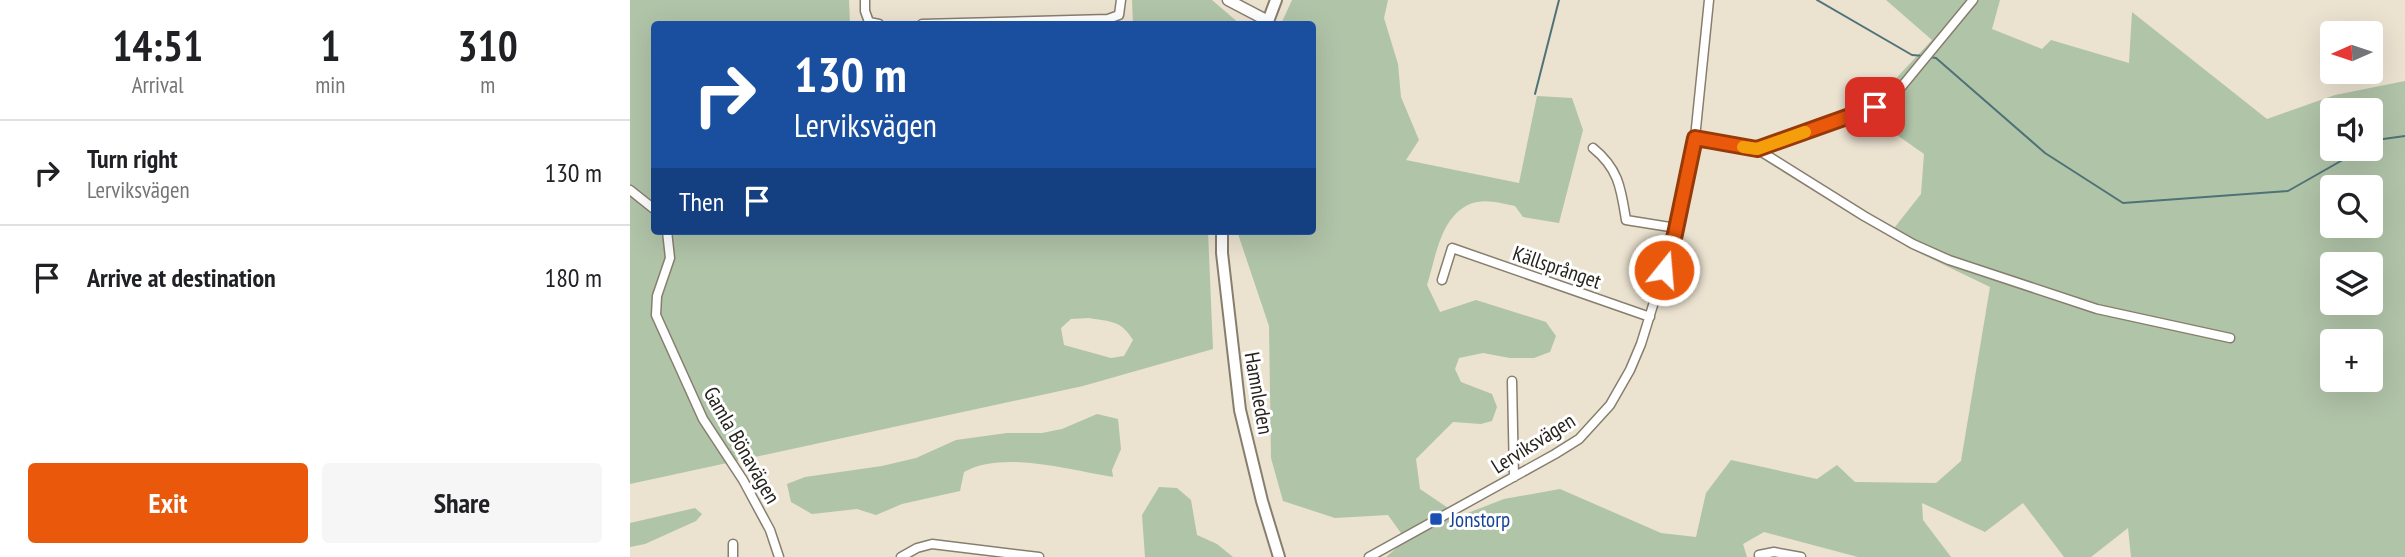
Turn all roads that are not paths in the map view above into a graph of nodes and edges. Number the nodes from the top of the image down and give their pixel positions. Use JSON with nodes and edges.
{"nodes":[{"id":1,"x":865,"y":0,"type":"edge"},
{"id":2,"x":1121,"y":0,"type":"edge"},
{"id":3,"x":1228,"y":0,"type":"edge"},
{"id":4,"x":1276,"y":0,"type":"edge"},
{"id":5,"x":1709,"y":0,"type":"edge"},
{"id":6,"x":1970,"y":1,"type":"edge"},
{"id":7,"x":869,"y":21,"type":"edge"},
{"id":8,"x":1034,"y":21,"type":"edge"},
{"id":9,"x":1264,"y":21,"type":"edge"},
{"id":10,"x":1268,"y":21,"type":"edge"},
{"id":11,"x":1695,"y":138,"type":"junction"},
{"id":12,"x":1593,"y":148,"type":"dead end"},
{"id":13,"x":1757,"y":149,"type":"junction"},
{"id":14,"x":630,"y":190,"type":"edge"},
{"id":15,"x":651,"y":207,"type":"edge"},
{"id":16,"x":1676,"y":228,"type":"junction"},
{"id":17,"x":667,"y":235,"type":"edge"},
{"id":18,"x":1223,"y":235,"type":"edge"},
{"id":19,"x":1442,"y":280,"type":"dead end"},
{"id":20,"x":1650,"y":317,"type":"junction"},
{"id":21,"x":2230,"y":338,"type":"dead end"},
{"id":22,"x":1512,"y":381,"type":"dead end"},
{"id":23,"x":1514,"y":477,"type":"junction"},
{"id":24,"x":733,"y":544,"type":"dead end"},
{"id":25,"x":1759,"y":555,"type":"edge"},
{"id":26,"x":733,"y":557,"type":"edge"},
{"id":27,"x":779,"y":557,"type":"edge"},
{"id":28,"x":901,"y":557,"type":"edge"},
{"id":29,"x":1039,"y":557,"type":"edge"},
{"id":30,"x":1279,"y":557,"type":"edge"},
{"id":31,"x":1369,"y":557,"type":"edge"},
{"id":32,"x":1801,"y":557,"type":"edge"}],
"edges":[{"from":1,"to":7,"type":"street"},
{"from":2,"to":8,"type":"street"},
{"from":3,"to":9,"type":"street"},
{"from":4,"to":10,"type":"main road"},
{"from":5,"to":11,"type":"street","name":"Lerviksvägen"},
{"from":6,"to":13,"type":"street"},
{"from":11,"to":13,"type":"street"},
{"from":11,"to":16,"type":"street","name":"Lerviksvägen"},
{"from":12,"to":16,"type":"street"},
{"from":13,"to":21,"type":"street"},
{"from":14,"to":15,"type":"street"},
{"from":16,"to":20,"type":"street","name":"Lerviksvägen"},
{"from":17,"to":27,"type":"street","name":"Gamla Bönavägen"},
{"from":18,"to":30,"type":"main road","name":"Hamnleden"},
{"from":19,"to":20,"type":"street","name":"Källsprånget"},
{"from":20,"to":23,"type":"street","name":"Lerviksvägen"},
{"from":22,"to":23,"type":"street"},
{"from":23,"to":31,"type":"street","name":"Lerviksvägen"},
{"from":24,"to":26,"type":"street"},
{"from":25,"to":32,"type":"street"},
{"from":28,"to":29,"type":"street"}]}
